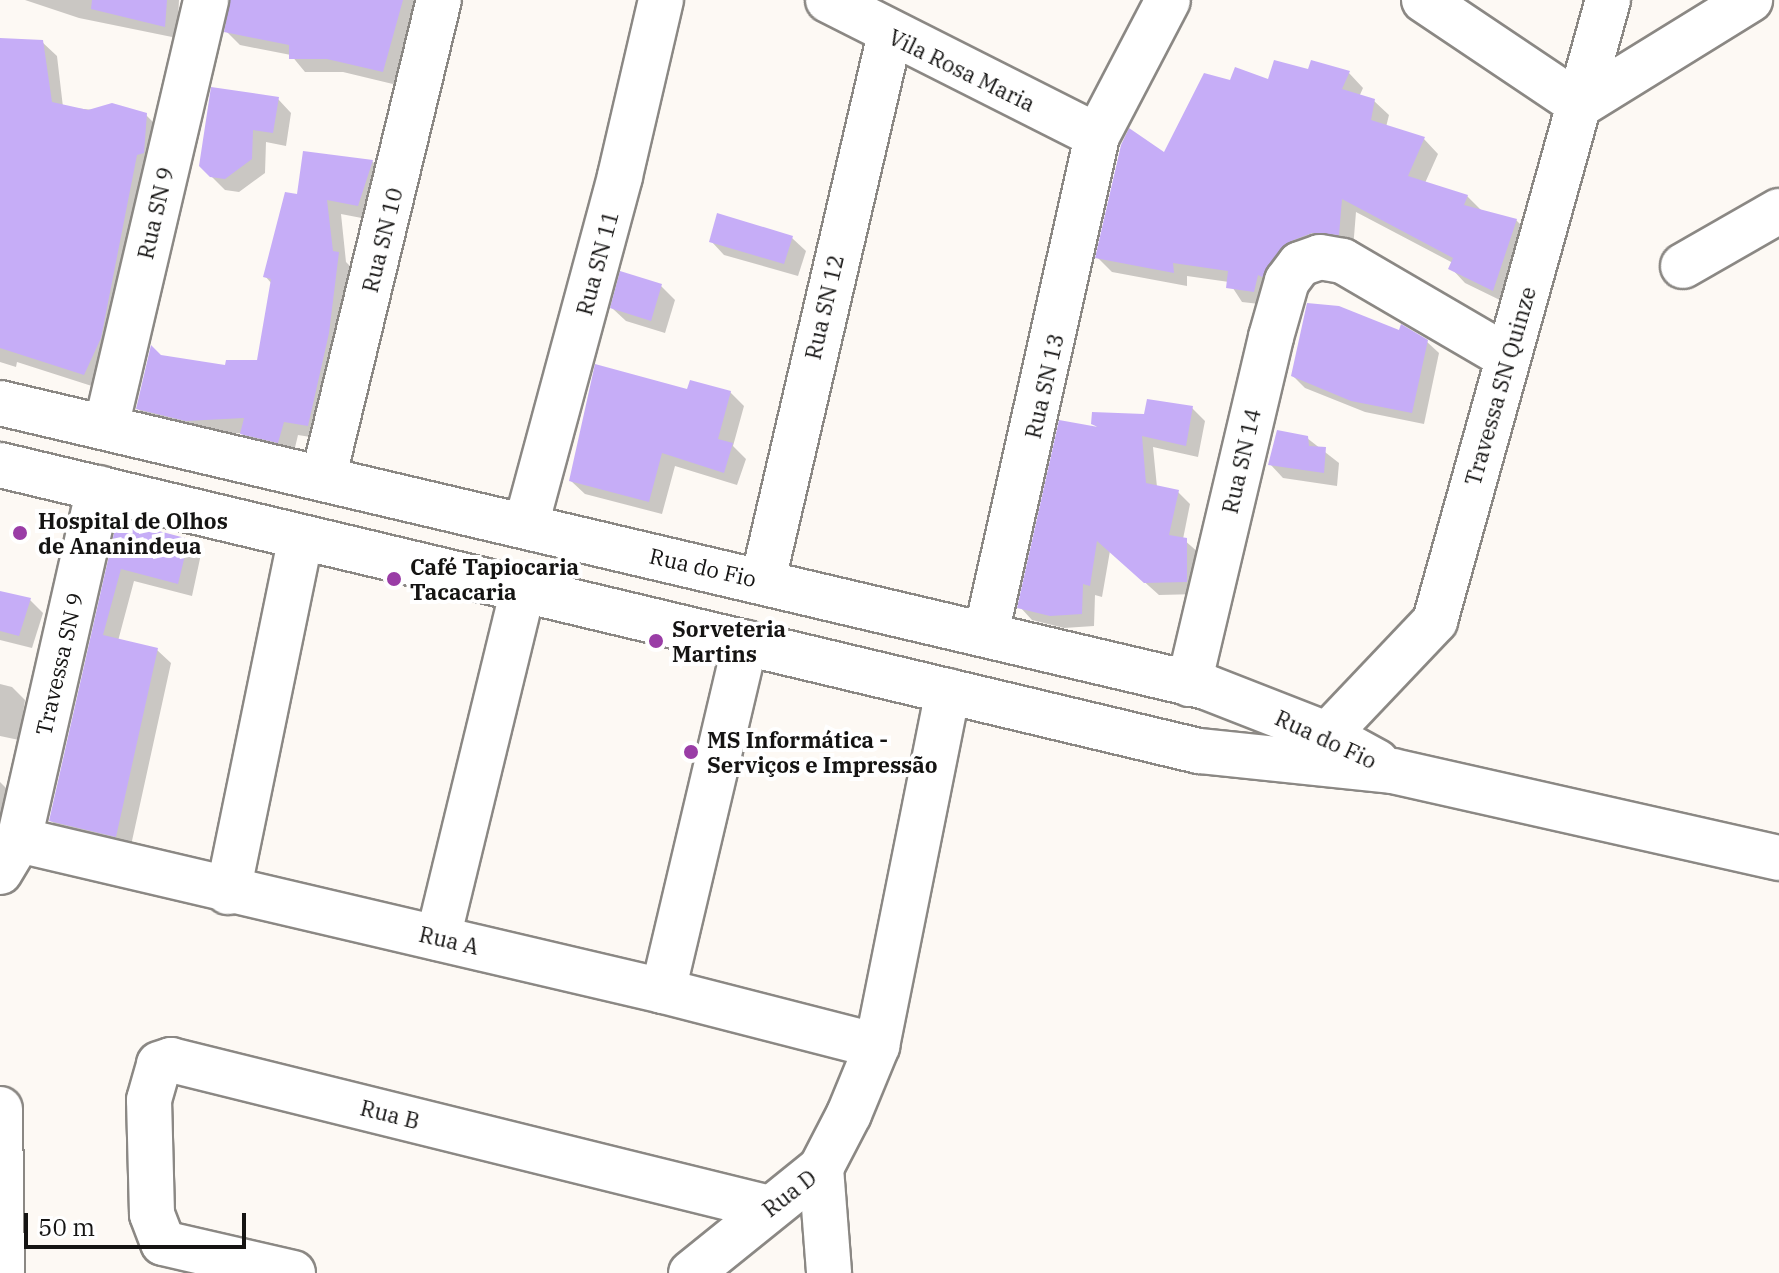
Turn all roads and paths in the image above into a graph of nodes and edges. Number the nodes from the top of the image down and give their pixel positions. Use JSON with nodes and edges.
{"nodes":[{"id":1,"x":206,"y":0,"type":"edge"},
{"id":2,"x":439,"y":0,"type":"edge"},
{"id":3,"x":661,"y":0,"type":"edge"},
{"id":4,"x":828,"y":0,"type":"edge"},
{"id":5,"x":1168,"y":0,"type":"edge"},
{"id":6,"x":1424,"y":0,"type":"edge"},
{"id":7,"x":1608,"y":0,"type":"edge"},
{"id":8,"x":1750,"y":0,"type":"edge"},
{"id":9,"x":890,"y":34,"type":"junction"},
{"id":10,"x":1580,"y":105,"type":"junction"},
{"id":11,"x":1097,"y":136,"type":"junction"},
{"id":12,"x":1779,"y":211,"type":"edge"},
{"id":13,"x":1683,"y":266,"type":"dead end"},
{"id":14,"x":1507,"y":357,"type":"junction"},
{"id":15,"x":0,"y":403,"type":"edge"},
{"id":16,"x":106,"y":427,"type":"junction"},
{"id":17,"x":192,"y":447,"type":"junction"},
{"id":18,"x":258,"y":462,"type":"junction"},
{"id":19,"x":0,"y":465,"type":"edge"},
{"id":20,"x":323,"y":479,"type":"junction"},
{"id":21,"x":99,"y":488,"type":"junction"},
{"id":22,"x":176,"y":506,"type":"junction"},
{"id":23,"x":240,"y":522,"type":"junction"},
{"id":24,"x":526,"y":525,"type":"junction"},
{"id":25,"x":301,"y":537,"type":"junction"},
{"id":26,"x":763,"y":580,"type":"junction"},
{"id":27,"x":523,"y":590,"type":"junction"},
{"id":28,"x":986,"y":634,"type":"junction"},
{"id":29,"x":745,"y":643,"type":"junction"},
{"id":30,"x":1189,"y":684,"type":"junction"},
{"id":31,"x":948,"y":691,"type":"junction"},
{"id":32,"x":1313,"y":747,"type":"junction"},
{"id":33,"x":9,"y":856,"type":"edge"},
{"id":34,"x":1779,"y":858,"type":"edge"},
{"id":35,"x":228,"y":892,"type":"junction"},
{"id":36,"x":438,"y":938,"type":"junction"},
{"id":37,"x":663,"y":991,"type":"junction"},
{"id":38,"x":877,"y":1046,"type":"junction"},
{"id":39,"x":0,"y":1109,"type":"edge"},
{"id":40,"x":821,"y":1168,"type":"junction"},
{"id":41,"x":769,"y":1208,"type":"junction"},
{"id":42,"x":2,"y":1273,"type":"edge"},
{"id":43,"x":293,"y":1273,"type":"edge"},
{"id":44,"x":691,"y":1273,"type":"edge"},
{"id":45,"x":829,"y":1273,"type":"edge"}],
"edges":[{"from":1,"to":16,"type":"street","name":"Rua SN 9"},
{"from":2,"to":20,"type":"street","name":"Rua SN 10"},
{"from":3,"to":24,"type":"street","name":"Rua SN 11"},
{"from":4,"to":9,"type":"street","name":"Vila Rosa Maria"},
{"from":5,"to":11,"type":"street","name":"Rua SN 13"},
{"from":6,"to":10,"type":"street"},
{"from":7,"to":10,"type":"street","name":"Travessa SN Quinze"},
{"from":8,"to":10,"type":"street"},
{"from":9,"to":11,"type":"street","name":"Vila Rosa Maria"},
{"from":9,"to":26,"type":"street","name":"Rua SN 12"},
{"from":10,"to":14,"type":"street","name":"Travessa SN Quinze"},
{"from":11,"to":28,"type":"street","name":"Rua SN 13"},
{"from":12,"to":13,"type":"street"},
{"from":14,"to":30,"type":"street","name":"Rua SN 14"},
{"from":14,"to":32,"type":"street","name":"Travessa SN Quinze"},
{"from":15,"to":16,"type":"street","name":"Rua do Fio"},
{"from":16,"to":17,"type":"street","name":"Rua do Fio"},
{"from":17,"to":18,"type":"street","name":"Rua do Fio"},
{"from":17,"to":22,"type":"street"},
{"from":18,"to":20,"type":"street","name":"Rua do Fio"},
{"from":18,"to":23,"type":"street"},
{"from":19,"to":21,"type":"street","name":"Rua do Fio"},
{"from":20,"to":24,"type":"street","name":"Rua do Fio"},
{"from":21,"to":22,"type":"street","name":"Rua do Fio"},
{"from":21,"to":33,"type":"street","name":"Travessa SN 9"},
{"from":22,"to":23,"type":"street","name":"Rua do Fio"},
{"from":23,"to":25,"type":"street","name":"Rua do Fio"},
{"from":24,"to":26,"type":"street","name":"Rua do Fio"},
{"from":25,"to":27,"type":"street","name":"Rua do Fio"},
{"from":25,"to":35,"type":"street"},
{"from":26,"to":28,"type":"street","name":"Rua do Fio"},
{"from":27,"to":29,"type":"street","name":"Rua do Fio"},
{"from":27,"to":36,"type":"street"},
{"from":28,"to":30,"type":"street","name":"Rua do Fio"},
{"from":29,"to":31,"type":"street","name":"Rua do Fio"},
{"from":29,"to":37,"type":"street"},
{"from":30,"to":32,"type":"street","name":"Rua do Fio"},
{"from":31,"to":32,"type":"street","name":"Rua do Fio"},
{"from":31,"to":38,"type":"street"},
{"from":32,"to":34,"type":"street","name":"Rua do Fio"},
{"from":33,"to":35,"type":"street","name":"Rua A"},
{"from":35,"to":36,"type":"street","name":"Rua A"},
{"from":36,"to":37,"type":"street","name":"Rua A"},
{"from":37,"to":38,"type":"street","name":"Rua A"},
{"from":38,"to":40,"type":"street","name":"Rua D"},
{"from":39,"to":42,"type":"street"},
{"from":40,"to":41,"type":"street","name":"Rua D"},
{"from":40,"to":45,"type":"street"},
{"from":41,"to":43,"type":"street","name":"Rua B"},
{"from":41,"to":44,"type":"street","name":"Rua D"}]}
